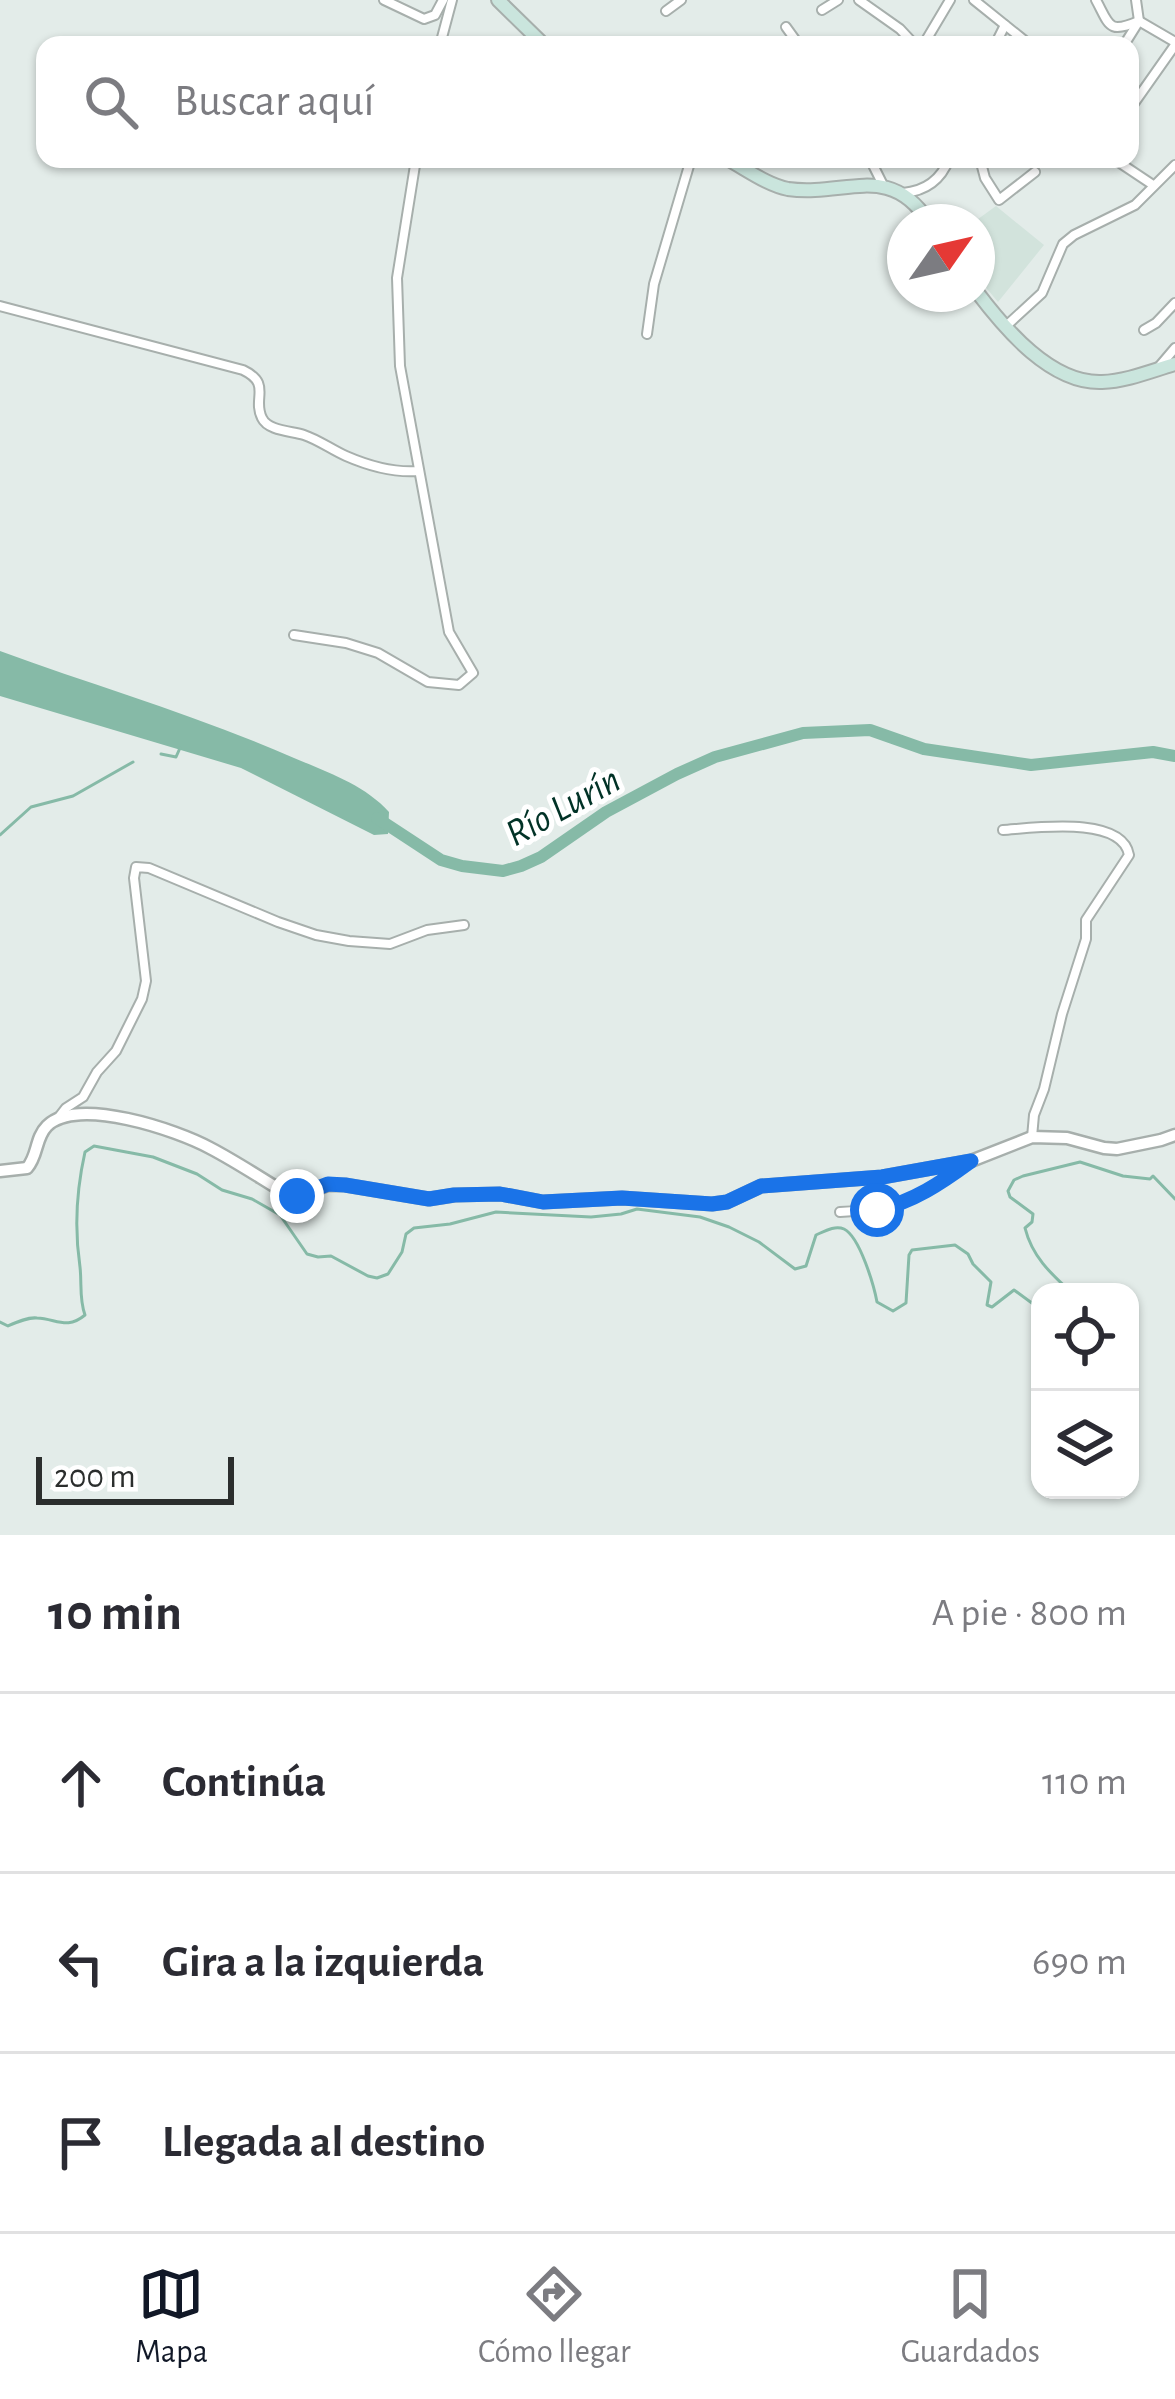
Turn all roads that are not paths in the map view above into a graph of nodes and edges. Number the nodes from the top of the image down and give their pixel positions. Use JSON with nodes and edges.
{"nodes":[{"id":1,"x":384,"y":0,"type":"edge"},
{"id":2,"x":442,"y":0,"type":"edge"},
{"id":3,"x":452,"y":0,"type":"edge"},
{"id":4,"x":498,"y":0,"type":"edge"},
{"id":5,"x":681,"y":0,"type":"edge"},
{"id":6,"x":838,"y":0,"type":"edge"},
{"id":7,"x":859,"y":0,"type":"edge"},
{"id":8,"x":950,"y":0,"type":"edge"},
{"id":9,"x":974,"y":0,"type":"edge"},
{"id":10,"x":1096,"y":0,"type":"edge"},
{"id":11,"x":1136,"y":0,"type":"edge"},
{"id":12,"x":822,"y":10,"type":"dead end"},
{"id":13,"x":666,"y":11,"type":"dead end"},
{"id":14,"x":1139,"y":21,"type":"junction"},
{"id":15,"x":1006,"y":25,"type":"junction"},
{"id":16,"x":786,"y":27,"type":"dead end"},
{"id":17,"x":442,"y":36,"type":"edge"},
{"id":18,"x":535,"y":36,"type":"edge"},
{"id":19,"x":792,"y":36,"type":"edge"},
{"id":20,"x":907,"y":36,"type":"edge"},
{"id":21,"x":933,"y":36,"type":"edge"},
{"id":22,"x":1000,"y":36,"type":"edge"},
{"id":23,"x":1019,"y":36,"type":"edge"},
{"id":24,"x":1130,"y":36,"type":"edge"},
{"id":25,"x":1175,"y":43,"type":"edge"},
{"id":26,"x":1139,"y":96,"type":"edge"},
{"id":27,"x":1175,"y":166,"type":"edge"},
{"id":28,"x":415,"y":168,"type":"edge"},
{"id":29,"x":688,"y":168,"type":"edge"},
{"id":30,"x":745,"y":168,"type":"edge"},
{"id":31,"x":875,"y":168,"type":"edge"},
{"id":32,"x":946,"y":168,"type":"edge"},
{"id":33,"x":982,"y":168,"type":"edge"},
{"id":34,"x":1128,"y":168,"type":"edge"},
{"id":35,"x":1035,"y":172,"type":"dead end"},
{"id":36,"x":884,"y":185,"type":"junction"},
{"id":37,"x":1153,"y":185,"type":"junction"},
{"id":38,"x":903,"y":193,"type":"junction"},
{"id":39,"x":917,"y":204,"type":"edge"},
{"id":40,"x":1175,"y":302,"type":"edge"},
{"id":41,"x":0,"y":306,"type":"edge"},
{"id":42,"x":992,"y":312,"type":"edge"},
{"id":43,"x":1004,"y":328,"type":"junction"},
{"id":44,"x":1144,"y":330,"type":"dead end"},
{"id":45,"x":647,"y":334,"type":"dead end"},
{"id":46,"x":1175,"y":348,"type":"edge"},
{"id":47,"x":1175,"y":364,"type":"edge"},
{"id":48,"x":1157,"y":369,"type":"junction"},
{"id":49,"x":419,"y":471,"type":"junction"},
{"id":50,"x":294,"y":635,"type":"dead end"},
{"id":51,"x":1003,"y":830,"type":"dead end"},
{"id":52,"x":464,"y":925,"type":"dead end"},
{"id":53,"x":58,"y":1118,"type":"junction"},
{"id":54,"x":1175,"y":1135,"type":"edge"},
{"id":55,"x":1032,"y":1137,"type":"junction"},
{"id":56,"x":971,"y":1161,"type":"junction"},
{"id":57,"x":0,"y":1171,"type":"edge"},
{"id":58,"x":840,"y":1212,"type":"dead end"}],
"edges":[{"from":1,"to":2,"type":"street"},
{"from":3,"to":17,"type":"street"},
{"from":4,"to":18,"type":"main road"},
{"from":5,"to":13,"type":"street"},
{"from":6,"to":12,"type":"street"},
{"from":7,"to":20,"type":"street"},
{"from":8,"to":21,"type":"street"},
{"from":9,"to":15,"type":"street"},
{"from":10,"to":14,"type":"street"},
{"from":11,"to":14,"type":"street"},
{"from":14,"to":24,"type":"street"},
{"from":14,"to":25,"type":"street"},
{"from":15,"to":22,"type":"street"},
{"from":15,"to":23,"type":"street"},
{"from":16,"to":19,"type":"street"},
{"from":25,"to":26,"type":"street"},
{"from":27,"to":37,"type":"street"},
{"from":28,"to":49,"type":"street"},
{"from":29,"to":45,"type":"street"},
{"from":30,"to":36,"type":"main road"},
{"from":31,"to":36,"type":"street"},
{"from":32,"to":38,"type":"street"},
{"from":33,"to":35,"type":"street"},
{"from":34,"to":37,"type":"street"},
{"from":36,"to":38,"type":"main road"},
{"from":37,"to":43,"type":"street"},
{"from":38,"to":39,"type":"main road"},
{"from":40,"to":44,"type":"street"},
{"from":41,"to":49,"type":"street"},
{"from":42,"to":43,"type":"main road"},
{"from":43,"to":48,"type":"main road"},
{"from":46,"to":48,"type":"street"},
{"from":47,"to":48,"type":"main road"},
{"from":49,"to":50,"type":"street"},
{"from":51,"to":55,"type":"street"},
{"from":52,"to":53,"type":"street"},
{"from":53,"to":56,"type":"street"},
{"from":53,"to":57,"type":"street"},
{"from":54,"to":55,"type":"street"},
{"from":55,"to":56,"type":"street"},
{"from":56,"to":58,"type":"street"}]}
